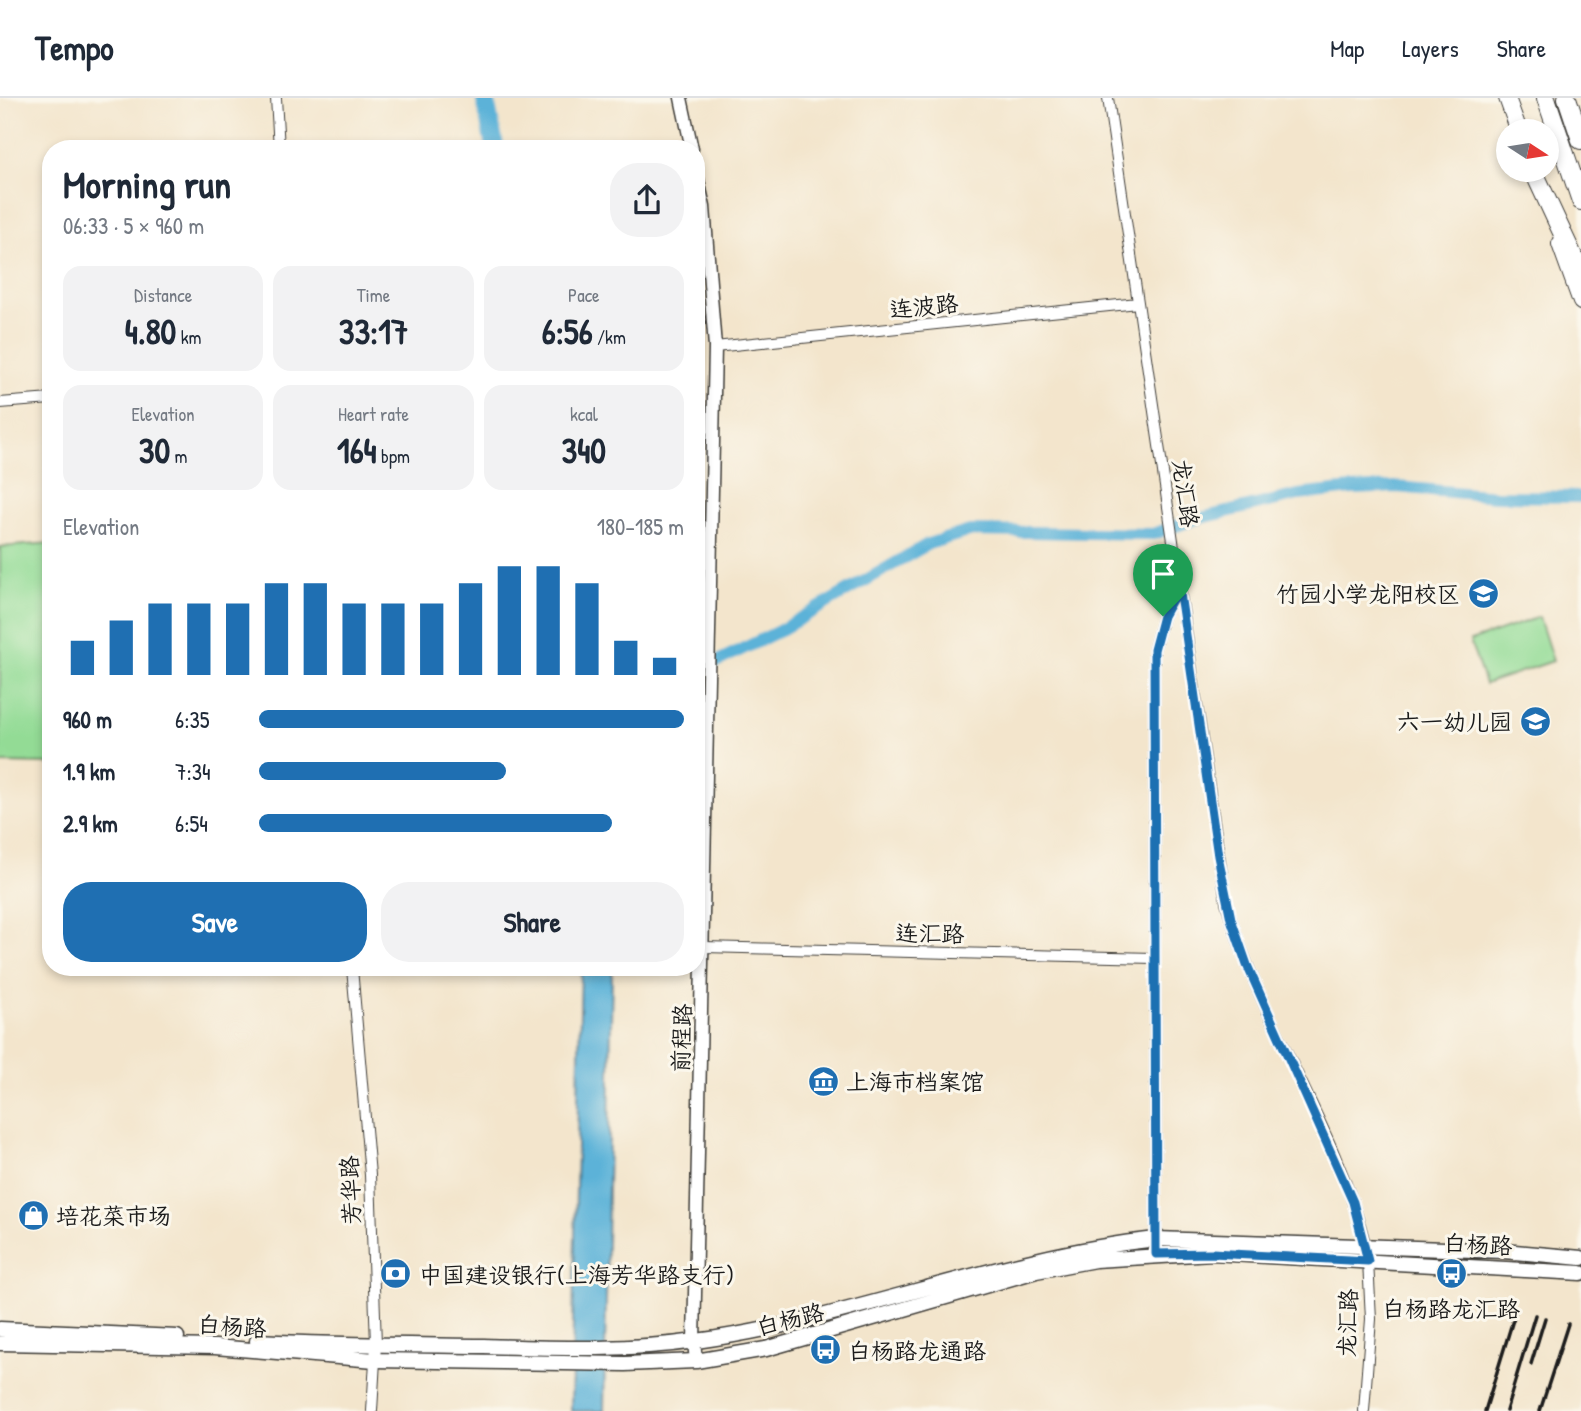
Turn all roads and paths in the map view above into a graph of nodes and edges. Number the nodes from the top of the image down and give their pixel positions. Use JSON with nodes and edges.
{"nodes":[{"id":1,"x":276,"y":98,"type":"edge"},
{"id":2,"x":681,"y":98,"type":"edge"},
{"id":3,"x":1108,"y":98,"type":"edge"},
{"id":4,"x":1507,"y":98,"type":"edge"},
{"id":5,"x":1546,"y":98,"type":"edge"},
{"id":6,"x":1569,"y":105,"type":"edge"},
{"id":7,"x":1515,"y":119,"type":"edge"},
{"id":8,"x":278,"y":140,"type":"edge"},
{"id":9,"x":690,"y":140,"type":"edge"},
{"id":10,"x":1581,"y":140,"type":"edge"},
{"id":11,"x":1536,"y":182,"type":"edge"},
{"id":12,"x":1538,"y":182,"type":"edge"},
{"id":13,"x":1581,"y":201,"type":"edge"},
{"id":14,"x":705,"y":220,"type":"edge"},
{"id":15,"x":1581,"y":273,"type":"edge"},
{"id":16,"x":1581,"y":302,"type":"edge"},
{"id":17,"x":1138,"y":303,"type":"junction"},
{"id":18,"x":715,"y":347,"type":"junction"},
{"id":19,"x":42,"y":399,"type":"edge"},
{"id":20,"x":0,"y":403,"type":"edge"},
{"id":21,"x":1179,"y":587,"type":"junction"},
{"id":22,"x":705,"y":897,"type":"edge"},
{"id":23,"x":705,"y":947,"type":"edge"},
{"id":24,"x":1154,"y":958,"type":"junction"},
{"id":25,"x":353,"y":976,"type":"edge"},
{"id":26,"x":703,"y":976,"type":"edge"},
{"id":27,"x":1156,"y":1239,"type":"junction"},
{"id":28,"x":1156,"y":1254,"type":"junction"},
{"id":29,"x":1367,"y":1254,"type":"junction"},
{"id":30,"x":1581,"y":1258,"type":"edge"},
{"id":31,"x":1581,"y":1273,"type":"edge"},
{"id":32,"x":0,"y":1329,"type":"edge"},
{"id":33,"x":694,"y":1342,"type":"junction"},
{"id":34,"x":0,"y":1343,"type":"edge"},
{"id":35,"x":376,"y":1344,"type":"junction"},
{"id":36,"x":375,"y":1360,"type":"junction"},
{"id":37,"x":696,"y":1361,"type":"junction"},
{"id":38,"x":372,"y":1411,"type":"edge"},
{"id":39,"x":1364,"y":1411,"type":"edge"}],
"edges":[{"from":1,"to":8,"type":"street"},
{"from":2,"to":9,"type":"street"},
{"from":3,"to":17,"type":"street","name":"龙汇路"},
{"from":4,"to":7,"type":"main road"},
{"from":5,"to":13,"type":"highway"},
{"from":6,"to":10,"type":"highway"},
{"from":11,"to":16,"type":"main road"},
{"from":12,"to":15,"type":"highway"},
{"from":14,"to":18,"type":"street","name":"前程路"},
{"from":17,"to":18,"type":"street","name":"连波路"},
{"from":17,"to":21,"type":"street","name":"龙汇路"},
{"from":18,"to":22,"type":"street","name":"前程路"},
{"from":19,"to":20,"type":"street"},
{"from":21,"to":24,"type":"street"},
{"from":21,"to":29,"type":"street","name":"龙汇路"},
{"from":23,"to":24,"type":"street","name":"连汇路"},
{"from":24,"to":27,"type":"street"},
{"from":25,"to":35,"type":"street","name":"芳华路"},
{"from":26,"to":33,"type":"street","name":"前程路"},
{"from":27,"to":28,"type":"street"},
{"from":27,"to":29,"type":"main road","name":"白杨路"},
{"from":27,"to":33,"type":"main road","name":"白杨路"},
{"from":28,"to":29,"type":"main road","name":"白杨路"},
{"from":28,"to":37,"type":"main road","name":"白杨路"},
{"from":29,"to":30,"type":"main road","name":"白杨路"},
{"from":29,"to":31,"type":"main road","name":"白杨路"},
{"from":29,"to":39,"type":"street","name":"龙汇路"},
{"from":32,"to":35,"type":"main road","name":"白杨路"},
{"from":33,"to":35,"type":"main road","name":"白杨路"},
{"from":33,"to":37,"type":"street","name":"前程路"},
{"from":34,"to":36,"type":"main road","name":"白杨路"},
{"from":35,"to":36,"type":"street","name":"芳华路"},
{"from":36,"to":37,"type":"main road","name":"白杨路"},
{"from":36,"to":38,"type":"street","name":"芳华路"}]}
